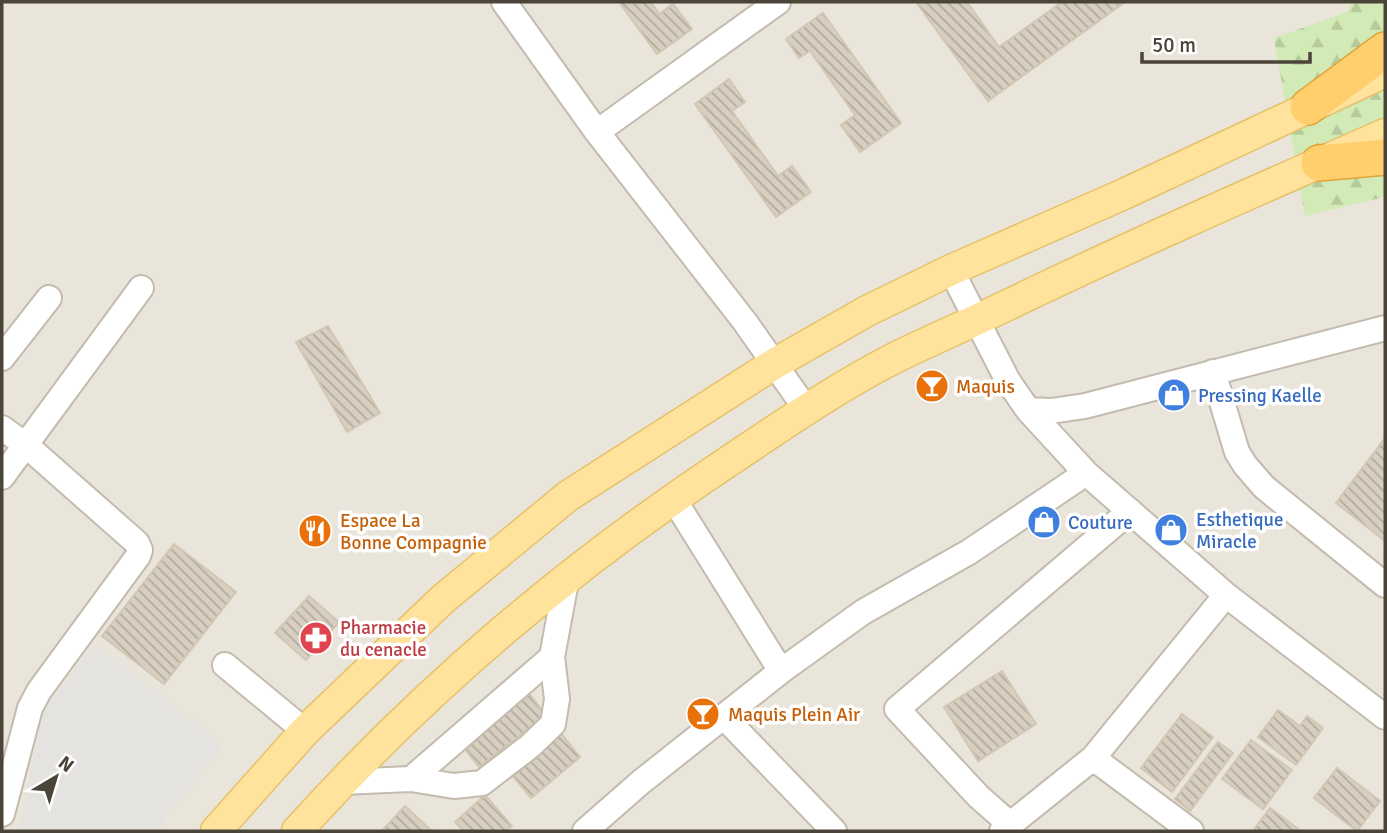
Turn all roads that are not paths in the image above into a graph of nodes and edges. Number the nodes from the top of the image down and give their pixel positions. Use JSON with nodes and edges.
{"nodes":[{"id":1,"x":504,"y":2,"type":"edge"},
{"id":2,"x":778,"y":2,"type":"edge"},
{"id":3,"x":1385,"y":50,"type":"edge"},
{"id":4,"x":1385,"y":72,"type":"edge"},
{"id":5,"x":1308,"y":107,"type":"junction"},
{"id":6,"x":597,"y":132,"type":"junction"},
{"id":7,"x":1385,"y":134,"type":"edge"},
{"id":8,"x":1385,"y":157,"type":"edge"},
{"id":9,"x":1319,"y":163,"type":"junction"},
{"id":10,"x":951,"y":270,"type":"junction"},
{"id":11,"x":141,"y":288,"type":"dead end"},
{"id":12,"x":49,"y":298,"type":"dead end"},
{"id":13,"x":977,"y":320,"type":"junction"},
{"id":14,"x":1385,"y":328,"type":"edge"},
{"id":15,"x":2,"y":358,"type":"edge"},
{"id":16,"x":774,"y":364,"type":"junction"},
{"id":17,"x":1213,"y":372,"type":"junction"},
{"id":18,"x":806,"y":410,"type":"junction"},
{"id":19,"x":1028,"y":410,"type":"junction"},
{"id":20,"x":2,"y":428,"type":"edge"},
{"id":21,"x":27,"y":446,"type":"junction"},
{"id":22,"x":1086,"y":473,"type":"junction"},
{"id":23,"x":2,"y":477,"type":"edge"},
{"id":24,"x":673,"y":498,"type":"junction"},
{"id":25,"x":1130,"y":511,"type":"junction"},
{"id":26,"x":567,"y":576,"type":"junction"},
{"id":27,"x":1385,"y":585,"type":"edge"},
{"id":28,"x":1226,"y":595,"type":"junction"},
{"id":29,"x":552,"y":657,"type":"junction"},
{"id":30,"x":225,"y":665,"type":"dead end"},
{"id":31,"x":780,"y":671,"type":"junction"},
{"id":32,"x":724,"y":717,"type":"junction"},
{"id":33,"x":1385,"y":717,"type":"edge"},
{"id":34,"x":305,"y":732,"type":"junction"},
{"id":35,"x":1093,"y":758,"type":"junction"},
{"id":36,"x":411,"y":779,"type":"junction"},
{"id":37,"x":341,"y":782,"type":"junction"},
{"id":38,"x":2,"y":814,"type":"edge"},
{"id":39,"x":1007,"y":828,"type":"edge"},
{"id":40,"x":593,"y":829,"type":"edge"},
{"id":41,"x":216,"y":831,"type":"edge"},
{"id":42,"x":297,"y":831,"type":"edge"},
{"id":43,"x":834,"y":831,"type":"edge"},
{"id":44,"x":1191,"y":831,"type":"edge"}],
"edges":[{"from":1,"to":6,"type":"street"},
{"from":2,"to":6,"type":"street"},
{"from":3,"to":5,"type":"highway"},
{"from":4,"to":5,"type":"main road"},
{"from":5,"to":10,"type":"main road"},
{"from":6,"to":16,"type":"street"},
{"from":7,"to":9,"type":"main road"},
{"from":8,"to":9,"type":"highway"},
{"from":9,"to":13,"type":"main road"},
{"from":10,"to":13,"type":"street"},
{"from":10,"to":16,"type":"main road"},
{"from":11,"to":21,"type":"street"},
{"from":12,"to":15,"type":"street"},
{"from":13,"to":18,"type":"main road"},
{"from":13,"to":19,"type":"street"},
{"from":14,"to":17,"type":"street"},
{"from":16,"to":18,"type":"street"},
{"from":16,"to":34,"type":"main road"},
{"from":17,"to":19,"type":"street"},
{"from":17,"to":27,"type":"street"},
{"from":18,"to":24,"type":"main road"},
{"from":19,"to":22,"type":"street"},
{"from":20,"to":21,"type":"street"},
{"from":21,"to":23,"type":"street"},
{"from":21,"to":38,"type":"street"},
{"from":22,"to":25,"type":"street"},
{"from":22,"to":31,"type":"street"},
{"from":24,"to":26,"type":"main road"},
{"from":24,"to":31,"type":"street"},
{"from":25,"to":28,"type":"street"},
{"from":25,"to":39,"type":"street"},
{"from":26,"to":29,"type":"street"},
{"from":26,"to":37,"type":"main road"},
{"from":28,"to":33,"type":"street"},
{"from":28,"to":35,"type":"street"},
{"from":29,"to":36,"type":"street"},
{"from":29,"to":36,"type":"street"},
{"from":30,"to":34,"type":"street"},
{"from":31,"to":32,"type":"street"},
{"from":32,"to":40,"type":"street"},
{"from":32,"to":43,"type":"street"},
{"from":34,"to":41,"type":"main road"},
{"from":35,"to":39,"type":"street"},
{"from":35,"to":44,"type":"street"},
{"from":36,"to":37,"type":"street"},
{"from":37,"to":42,"type":"main road"}]}
